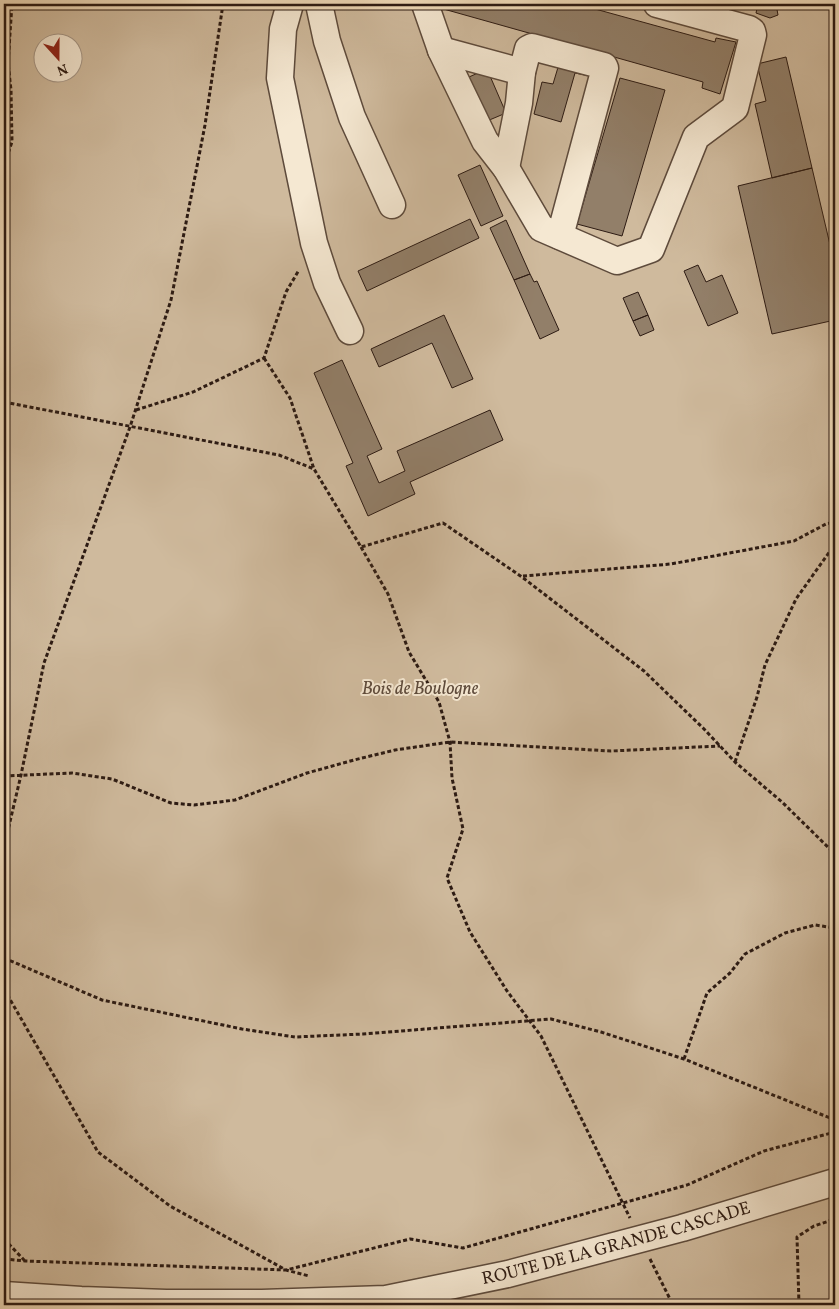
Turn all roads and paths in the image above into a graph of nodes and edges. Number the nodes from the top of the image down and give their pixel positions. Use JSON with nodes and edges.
{"nodes":[{"id":1,"x":12,"y":4,"type":"edge"},
{"id":2,"x":223,"y":4,"type":"edge"},
{"id":3,"x":290,"y":4,"type":"edge"},
{"id":4,"x":319,"y":4,"type":"edge"},
{"id":5,"x":424,"y":4,"type":"edge"},
{"id":6,"x":657,"y":4,"type":"edge"},
{"id":7,"x":441,"y":50,"type":"junction"},
{"id":8,"x":522,"y":72,"type":"junction"},
{"id":9,"x":4,"y":165,"type":"edge"},
{"id":10,"x":506,"y":168,"type":"junction"},
{"id":11,"x":392,"y":205,"type":"dead end"},
{"id":12,"x":560,"y":236,"type":"junction"},
{"id":13,"x":314,"y":244,"type":"junction"},
{"id":14,"x":350,"y":331,"type":"dead end"},
{"id":15,"x":264,"y":358,"type":"junction"},
{"id":16,"x":4,"y":402,"type":"edge"},
{"id":17,"x":136,"y":410,"type":"junction"},
{"id":18,"x":130,"y":427,"type":"junction"},
{"id":19,"x":314,"y":469,"type":"junction"},
{"id":20,"x":835,"y":522,"type":"edge"},
{"id":21,"x":835,"y":544,"type":"edge"},
{"id":22,"x":361,"y":547,"type":"junction"},
{"id":23,"x":522,"y":576,"type":"junction"},
{"id":24,"x":450,"y":742,"type":"junction"},
{"id":25,"x":720,"y":746,"type":"junction"},
{"id":26,"x":735,"y":762,"type":"junction"},
{"id":27,"x":4,"y":776,"type":"edge"},
{"id":28,"x":21,"y":776,"type":"junction"},
{"id":29,"x":4,"y":847,"type":"edge"},
{"id":30,"x":835,"y":854,"type":"edge"},
{"id":31,"x":835,"y":928,"type":"edge"},
{"id":32,"x":4,"y":958,"type":"edge"},
{"id":33,"x":4,"y":989,"type":"edge"},
{"id":34,"x":529,"y":1020,"type":"junction"},
{"id":35,"x":684,"y":1059,"type":"junction"},
{"id":36,"x":835,"y":1120,"type":"edge"},
{"id":37,"x":835,"y":1132,"type":"edge"},
{"id":38,"x":835,"y":1182,"type":"edge"},
{"id":39,"x":623,"y":1203,"type":"junction"},
{"id":40,"x":835,"y":1219,"type":"edge"},
{"id":41,"x":4,"y":1239,"type":"edge"},
{"id":42,"x":640,"y":1239,"type":"junction"},
{"id":43,"x":4,"y":1259,"type":"edge"},
{"id":44,"x":26,"y":1261,"type":"junction"},
{"id":45,"x":286,"y":1270,"type":"junction"},
{"id":46,"x":314,"y":1278,"type":"dead end"},
{"id":47,"x":4,"y":1295,"type":"edge"},
{"id":48,"x":386,"y":1299,"type":"junction"},
{"id":49,"x":450,"y":1305,"type":"edge"},
{"id":50,"x":673,"y":1305,"type":"edge"},
{"id":51,"x":799,"y":1305,"type":"edge"}],
"edges":[{"from":1,"to":9,"type":"path"},
{"from":2,"to":17,"type":"path"},
{"from":3,"to":13,"type":"street"},
{"from":4,"to":11,"type":"street"},
{"from":5,"to":7,"type":"street"},
{"from":6,"to":12,"type":"street"},
{"from":7,"to":8,"type":"street"},
{"from":7,"to":10,"type":"street"},
{"from":8,"to":10,"type":"street"},
{"from":8,"to":12,"type":"street"},
{"from":10,"to":12,"type":"street"},
{"from":13,"to":14,"type":"street"},
{"from":13,"to":15,"type":"path"},
{"from":15,"to":17,"type":"path"},
{"from":15,"to":19,"type":"path"},
{"from":16,"to":18,"type":"path"},
{"from":17,"to":18,"type":"path"},
{"from":18,"to":19,"type":"path"},
{"from":18,"to":28,"type":"path"},
{"from":19,"to":22,"type":"path"},
{"from":20,"to":23,"type":"path"},
{"from":21,"to":26,"type":"path"},
{"from":22,"to":23,"type":"path"},
{"from":22,"to":24,"type":"path"},
{"from":23,"to":25,"type":"path"},
{"from":24,"to":25,"type":"path"},
{"from":24,"to":28,"type":"path"},
{"from":24,"to":34,"type":"path"},
{"from":25,"to":26,"type":"path"},
{"from":26,"to":30,"type":"path"},
{"from":27,"to":28,"type":"path"},
{"from":28,"to":29,"type":"path"},
{"from":31,"to":35,"type":"path"},
{"from":32,"to":34,"type":"path"},
{"from":33,"to":45,"type":"path"},
{"from":34,"to":35,"type":"path"},
{"from":34,"to":39,"type":"path"},
{"from":35,"to":36,"type":"path"},
{"from":37,"to":39,"type":"path"},
{"from":38,"to":42,"type":"street","name":"ROUTE DE LA GRANDE CASCADE"},
{"from":39,"to":42,"type":"path"},
{"from":39,"to":45,"type":"path"},
{"from":40,"to":51,"type":"path"},
{"from":41,"to":44,"type":"path"},
{"from":42,"to":48,"type":"street","name":"ROUTE DE LA GRANDE CASCADE"},
{"from":42,"to":50,"type":"path"},
{"from":43,"to":44,"type":"path"},
{"from":44,"to":45,"type":"path"},
{"from":45,"to":46,"type":"path"},
{"from":47,"to":48,"type":"street","name":"ROUTE DE LA GRANDE CASCADE"},
{"from":48,"to":49,"type":"street"}]}
